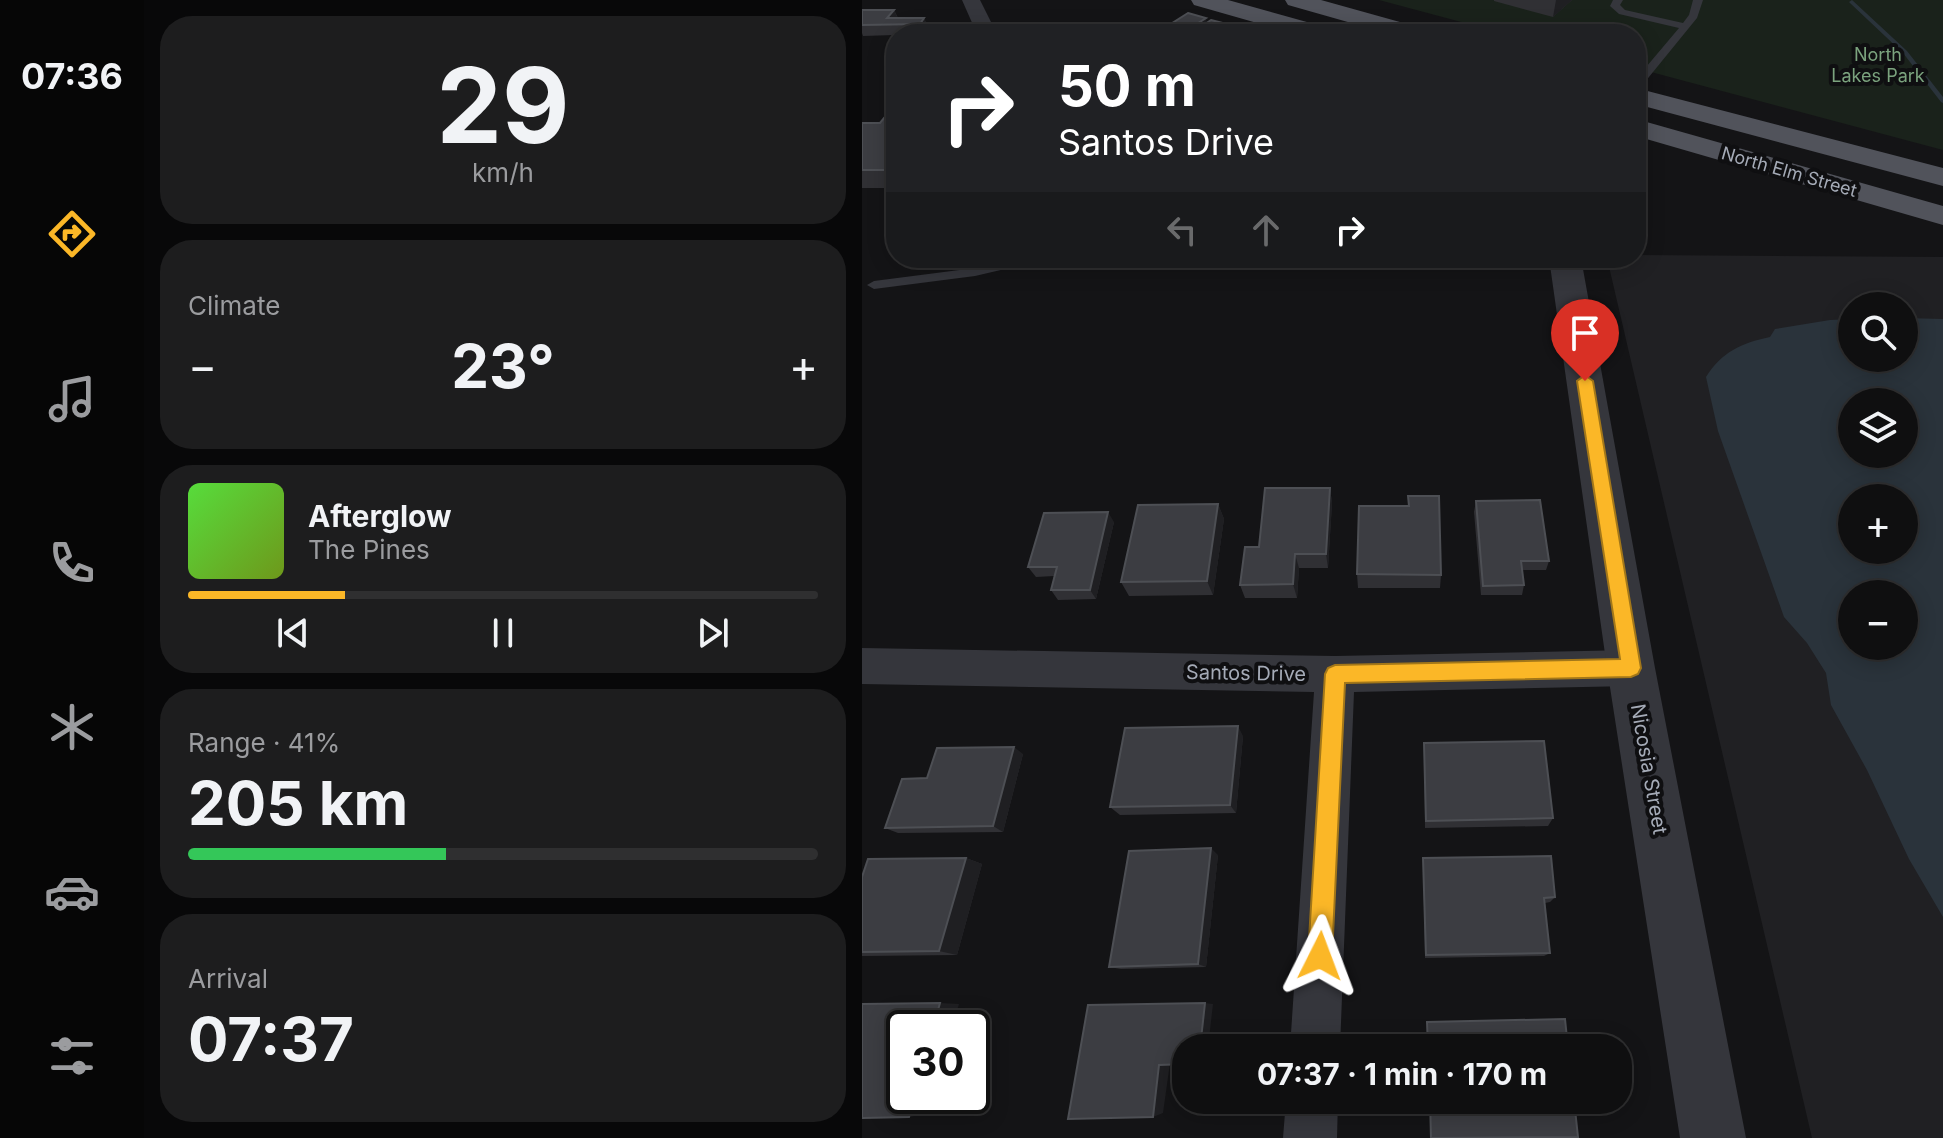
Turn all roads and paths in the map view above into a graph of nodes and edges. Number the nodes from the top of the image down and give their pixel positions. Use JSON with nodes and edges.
{"nodes":[{"id":1,"x":971,"y":0,"type":"edge"},
{"id":2,"x":1202,"y":0,"type":"edge"},
{"id":3,"x":1296,"y":0,"type":"edge"},
{"id":4,"x":1618,"y":0,"type":"edge"},
{"id":5,"x":1698,"y":0,"type":"edge"},
{"id":6,"x":982,"y":24,"type":"edge"},
{"id":7,"x":1287,"y":24,"type":"edge"},
{"id":8,"x":1381,"y":24,"type":"edge"},
{"id":9,"x":1686,"y":27,"type":"junction"},
{"id":10,"x":1646,"y":74,"type":"edge"},
{"id":11,"x":1646,"y":99,"type":"edge"},
{"id":12,"x":1646,"y":130,"type":"edge"},
{"id":13,"x":1943,"y":177,"type":"edge"},
{"id":14,"x":1943,"y":216,"type":"edge"},
{"id":15,"x":992,"y":268,"type":"edge"},
{"id":16,"x":1567,"y":268,"type":"edge"},
{"id":17,"x":874,"y":285,"type":"dead end"},
{"id":18,"x":1631,"y":668,"type":"junction"},
{"id":19,"x":1335,"y":674,"type":"junction"},
{"id":20,"x":866,"y":677,"type":"edge"},
{"id":21,"x":1316,"y":1034,"type":"edge"},
{"id":22,"x":1311,"y":1114,"type":"edge"},
{"id":23,"x":1310,"y":1138,"type":"edge"},
{"id":24,"x":1713,"y":1138,"type":"edge"}],
"edges":[{"from":1,"to":6,"type":"street"},
{"from":2,"to":7,"type":"main road"},
{"from":3,"to":8,"type":"main road"},
{"from":4,"to":9,"type":"lane"},
{"from":5,"to":9,"type":"lane"},
{"from":9,"to":10,"type":"lane"},
{"from":11,"to":13,"type":"main road","name":"North Elm Street"},
{"from":12,"to":14,"type":"main road","name":"North Elm Street"},
{"from":15,"to":17,"type":"lane"},
{"from":16,"to":18,"type":"street","name":"Nicosia Street"},
{"from":18,"to":19,"type":"street","name":"Santos Drive"},
{"from":18,"to":24,"type":"street","name":"Nicosia Street"},
{"from":19,"to":20,"type":"street","name":"Santos Drive"},
{"from":19,"to":21,"type":"street"},
{"from":22,"to":23,"type":"street"}]}
